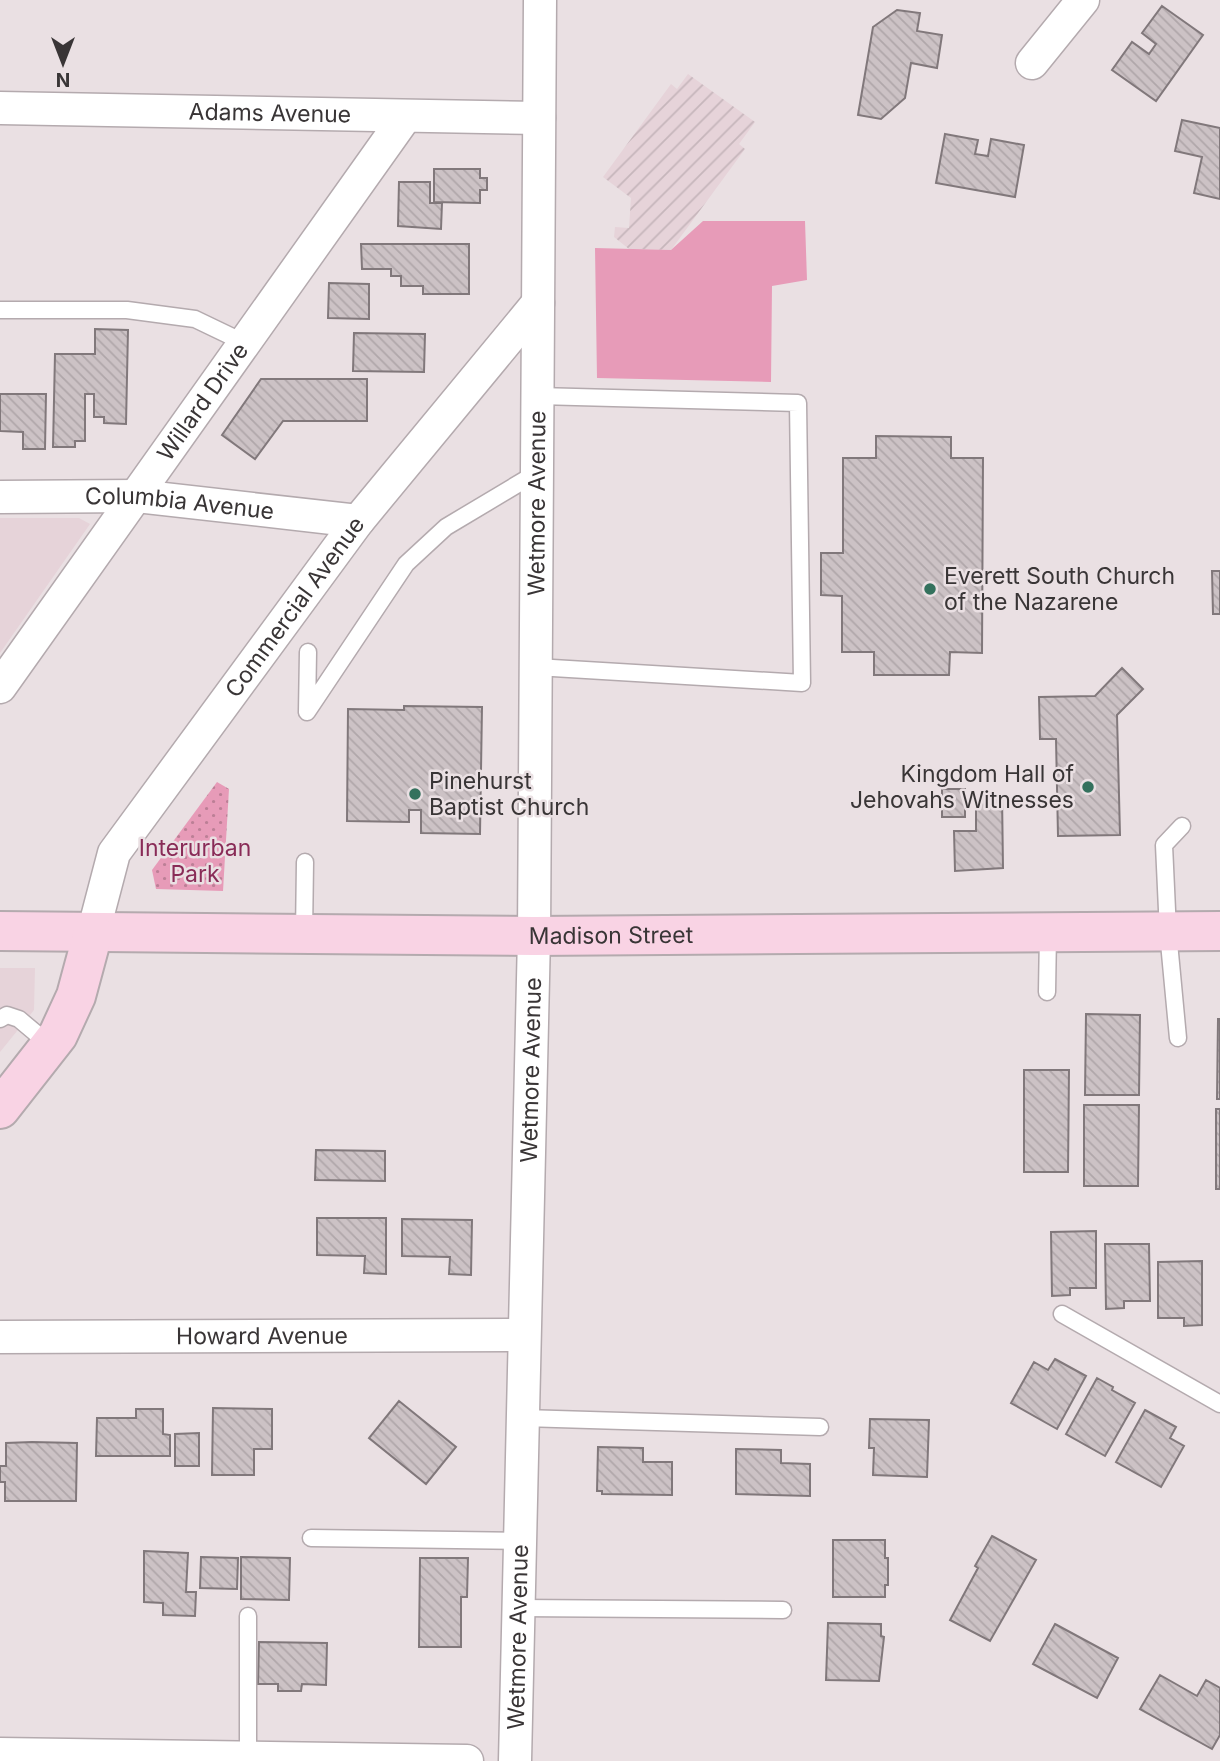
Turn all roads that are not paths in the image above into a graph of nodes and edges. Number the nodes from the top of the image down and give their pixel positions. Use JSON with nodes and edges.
{"nodes":[{"id":1,"x":540,"y":0,"type":"edge"},
{"id":2,"x":1083,"y":0,"type":"edge"},
{"id":3,"x":1032,"y":63,"type":"dead end"},
{"id":4,"x":0,"y":108,"type":"edge"},
{"id":5,"x":405,"y":117,"type":"junction"},
{"id":6,"x":539,"y":118,"type":"junction"},
{"id":7,"x":538,"y":303,"type":"junction"},
{"id":8,"x":0,"y":310,"type":"edge"},
{"id":9,"x":245,"y":343,"type":"junction"},
{"id":10,"x":538,"y":396,"type":"junction"},
{"id":11,"x":538,"y":472,"type":"junction"},
{"id":12,"x":137,"y":496,"type":"junction"},
{"id":13,"x":0,"y":497,"type":"edge"},
{"id":14,"x":358,"y":521,"type":"junction"},
{"id":15,"x":308,"y":652,"type":"dead end"},
{"id":16,"x":536,"y":667,"type":"junction"},
{"id":17,"x":0,"y":687,"type":"edge"},
{"id":18,"x":1182,"y":826,"type":"dead end"},
{"id":19,"x":305,"y":862,"type":"dead end"},
{"id":20,"x":0,"y":930,"type":"edge"},
{"id":21,"x":1220,"y":931,"type":"edge"},
{"id":22,"x":1168,"y":932,"type":"junction"},
{"id":23,"x":93,"y":933,"type":"junction"},
{"id":24,"x":1048,"y":933,"type":"junction"},
{"id":25,"x":304,"y":934,"type":"junction"},
{"id":26,"x":534,"y":936,"type":"junction"},
{"id":27,"x":1047,"y":992,"type":"dead end"},
{"id":28,"x":0,"y":1019,"type":"edge"},
{"id":29,"x":1178,"y":1038,"type":"dead end"},
{"id":30,"x":50,"y":1045,"type":"junction"},
{"id":31,"x":0,"y":1109,"type":"edge"},
{"id":32,"x":1062,"y":1314,"type":"dead end"},
{"id":33,"x":524,"y":1335,"type":"junction"},
{"id":34,"x":0,"y":1337,"type":"edge"},
{"id":35,"x":1220,"y":1404,"type":"edge"},
{"id":36,"x":523,"y":1418,"type":"junction"},
{"id":37,"x":820,"y":1426,"type":"dead end"},
{"id":38,"x":311,"y":1538,"type":"dead end"},
{"id":39,"x":520,"y":1541,"type":"junction"},
{"id":40,"x":518,"y":1608,"type":"junction"},
{"id":41,"x":783,"y":1610,"type":"dead end"},
{"id":42,"x":248,"y":1616,"type":"dead end"},
{"id":43,"x":0,"y":1754,"type":"edge"},
{"id":44,"x":248,"y":1757,"type":"junction"},
{"id":45,"x":467,"y":1761,"type":"edge"},
{"id":46,"x":515,"y":1761,"type":"edge"}],
"edges":[{"from":1,"to":6,"type":"street","name":"Wetmore Avenue"},
{"from":2,"to":3,"type":"street"},
{"from":4,"to":5,"type":"street","name":"Adams Avenue"},
{"from":5,"to":6,"type":"street","name":"Adams Avenue"},
{"from":5,"to":9,"type":"street","name":"Willard Drive"},
{"from":6,"to":7,"type":"street","name":"Wetmore Avenue"},
{"from":7,"to":10,"type":"street","name":"Wetmore Avenue"},
{"from":7,"to":14,"type":"street","name":"Commercial Avenue"},
{"from":8,"to":9,"type":"lane"},
{"from":9,"to":12,"type":"street","name":"Willard Drive"},
{"from":10,"to":11,"type":"street","name":"Wetmore Avenue"},
{"from":10,"to":16,"type":"lane"},
{"from":11,"to":15,"type":"lane"},
{"from":11,"to":16,"type":"street","name":"Wetmore Avenue"},
{"from":12,"to":13,"type":"street","name":"Columbia Avenue"},
{"from":12,"to":14,"type":"street","name":"Columbia Avenue"},
{"from":12,"to":17,"type":"street","name":"Willard Drive"},
{"from":14,"to":23,"type":"street","name":"Commercial Avenue"},
{"from":16,"to":26,"type":"street","name":"Wetmore Avenue"},
{"from":18,"to":22,"type":"lane"},
{"from":19,"to":25,"type":"lane"},
{"from":20,"to":23,"type":"street","name":"Madison Street"},
{"from":21,"to":22,"type":"street","name":"Madison Street"},
{"from":22,"to":24,"type":"street","name":"Madison Street"},
{"from":22,"to":29,"type":"lane"},
{"from":23,"to":25,"type":"street","name":"Madison Street"},
{"from":23,"to":30,"type":"street"},
{"from":24,"to":26,"type":"street","name":"Madison Street"},
{"from":24,"to":27,"type":"lane"},
{"from":25,"to":26,"type":"street","name":"Madison Street"},
{"from":26,"to":33,"type":"street","name":"Wetmore Avenue"},
{"from":28,"to":30,"type":"lane"},
{"from":30,"to":31,"type":"street"},
{"from":32,"to":35,"type":"lane"},
{"from":33,"to":34,"type":"street","name":"Howard Avenue"},
{"from":33,"to":36,"type":"street","name":"Wetmore Avenue"},
{"from":36,"to":37,"type":"lane"},
{"from":36,"to":39,"type":"street","name":"Wetmore Avenue"},
{"from":38,"to":39,"type":"lane"},
{"from":39,"to":40,"type":"street","name":"Wetmore Avenue"},
{"from":40,"to":41,"type":"lane"},
{"from":40,"to":46,"type":"street","name":"Wetmore Avenue"},
{"from":42,"to":44,"type":"lane"},
{"from":43,"to":44,"type":"street"},
{"from":44,"to":45,"type":"street"}]}
